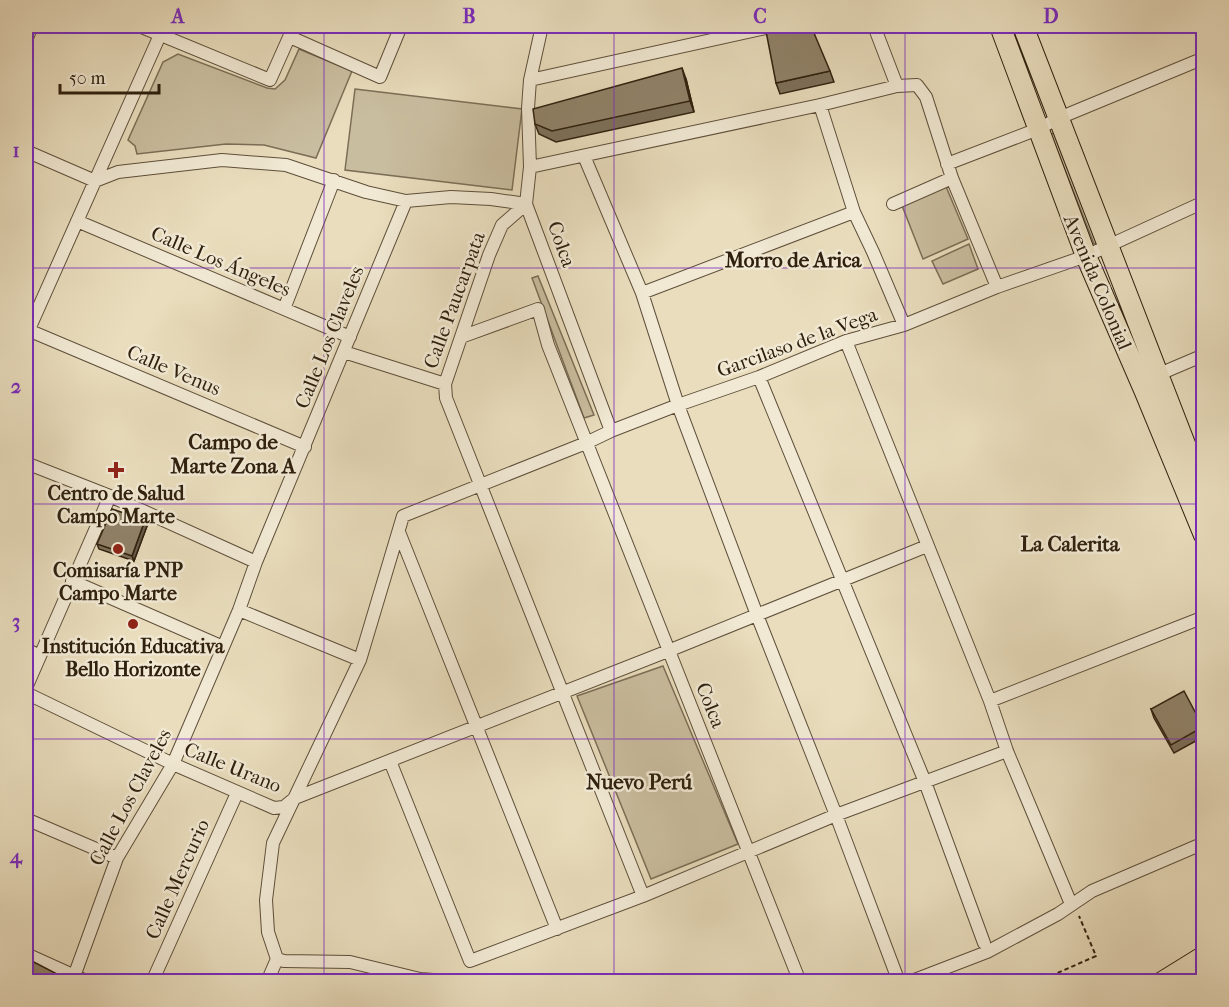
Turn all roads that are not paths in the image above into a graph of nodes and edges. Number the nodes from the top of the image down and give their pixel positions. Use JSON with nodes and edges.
{"nodes":[{"id":1,"x":32,"y":26,"type":"edge"},
{"id":2,"x":139,"y":26,"type":"edge"},
{"id":3,"x":401,"y":26,"type":"edge"},
{"id":4,"x":542,"y":26,"type":"edge"},
{"id":5,"x":775,"y":26,"type":"edge"},
{"id":6,"x":874,"y":26,"type":"edge"},
{"id":7,"x":1000,"y":26,"type":"edge"},
{"id":8,"x":1023,"y":26,"type":"edge"},
{"id":9,"x":162,"y":30,"type":"edge"},
{"id":10,"x":292,"y":31,"type":"edge"},
{"id":11,"x":26,"y":40,"type":"edge"},
{"id":12,"x":1203,"y":58,"type":"edge"},
{"id":13,"x":530,"y":80,"type":"junction"},
{"id":14,"x":897,"y":86,"type":"junction"},
{"id":15,"x":820,"y":105,"type":"junction"},
{"id":16,"x":1059,"y":118,"type":"junction"},
{"id":17,"x":1038,"y":129,"type":"junction"},
{"id":18,"x":26,"y":152,"type":"edge"},
{"id":19,"x":584,"y":156,"type":"junction"},
{"id":20,"x":947,"y":164,"type":"junction"},
{"id":21,"x":530,"y":167,"type":"junction"},
{"id":22,"x":952,"y":178,"type":"junction"},
{"id":23,"x":334,"y":180,"type":"junction"},
{"id":24,"x":94,"y":181,"type":"junction"},
{"id":25,"x":406,"y":201,"type":"junction"},
{"id":26,"x":1203,"y":202,"type":"edge"},
{"id":27,"x":526,"y":204,"type":"junction"},
{"id":28,"x":893,"y":204,"type":"dead end"},
{"id":29,"x":854,"y":212,"type":"junction"},
{"id":30,"x":77,"y":221,"type":"junction"},
{"id":31,"x":1108,"y":247,"type":"junction"},
{"id":32,"x":1086,"y":256,"type":"junction"},
{"id":33,"x":997,"y":287,"type":"junction"},
{"id":34,"x":642,"y":293,"type":"junction"},
{"id":35,"x":284,"y":309,"type":"junction"},
{"id":36,"x":903,"y":325,"type":"junction"},
{"id":37,"x":27,"y":333,"type":"edge"},
{"id":38,"x":350,"y":337,"type":"junction"},
{"id":39,"x":461,"y":337,"type":"junction"},
{"id":40,"x":846,"y":341,"type":"junction"},
{"id":41,"x":344,"y":352,"type":"junction"},
{"id":42,"x":1203,"y":356,"type":"edge"},
{"id":43,"x":1157,"y":375,"type":"junction"},
{"id":44,"x":759,"y":377,"type":"junction"},
{"id":45,"x":445,"y":384,"type":"junction"},
{"id":46,"x":1145,"y":392,"type":"junction"},
{"id":47,"x":678,"y":405,"type":"junction"},
{"id":48,"x":610,"y":432,"type":"junction"},
{"id":49,"x":586,"y":443,"type":"junction"},
{"id":50,"x":305,"y":447,"type":"junction"},
{"id":51,"x":26,"y":463,"type":"edge"},
{"id":52,"x":481,"y":486,"type":"junction"},
{"id":53,"x":1203,"y":493,"type":"edge"},
{"id":54,"x":110,"y":496,"type":"junction"},
{"id":55,"x":1201,"y":524,"type":"edge"},
{"id":56,"x":399,"y":532,"type":"junction"},
{"id":57,"x":927,"y":546,"type":"junction"},
{"id":58,"x":256,"y":562,"type":"junction"},
{"id":59,"x":843,"y":580,"type":"junction"},
{"id":60,"x":72,"y":581,"type":"junction"},
{"id":61,"x":239,"y":610,"type":"junction"},
{"id":62,"x":757,"y":615,"type":"junction"},
{"id":63,"x":1203,"y":617,"type":"edge"},
{"id":64,"x":223,"y":647,"type":"junction"},
{"id":65,"x":26,"y":649,"type":"edge"},
{"id":66,"x":668,"y":651,"type":"junction"},
{"id":67,"x":40,"y":656,"type":"junction"},
{"id":68,"x":360,"y":660,"type":"junction"},
{"id":69,"x":26,"y":688,"type":"edge"},
{"id":70,"x":26,"y":693,"type":"edge"},
{"id":71,"x":564,"y":693,"type":"junction"},
{"id":72,"x":990,"y":701,"type":"junction"},
{"id":73,"x":476,"y":726,"type":"junction"},
{"id":74,"x":1007,"y":751,"type":"junction"},
{"id":75,"x":390,"y":761,"type":"junction"},
{"id":76,"x":173,"y":764,"type":"junction"},
{"id":77,"x":925,"y":782,"type":"junction"},
{"id":78,"x":237,"y":793,"type":"junction"},
{"id":79,"x":295,"y":798,"type":"junction"},
{"id":80,"x":836,"y":815,"type":"junction"},
{"id":81,"x":26,"y":819,"type":"edge"},
{"id":82,"x":1203,"y":843,"type":"edge"},
{"id":83,"x":749,"y":852,"type":"junction"},
{"id":84,"x":117,"y":858,"type":"junction"},
{"id":85,"x":643,"y":896,"type":"junction"},
{"id":86,"x":1071,"y":904,"type":"junction"},
{"id":87,"x":557,"y":929,"type":"junction"},
{"id":88,"x":984,"y":943,"type":"dead end"},
{"id":89,"x":26,"y":954,"type":"edge"},
{"id":90,"x":1203,"y":956,"type":"edge"},
{"id":91,"x":277,"y":959,"type":"junction"},
{"id":92,"x":896,"y":974,"type":"dead end"},
{"id":93,"x":397,"y":977,"type":"edge"},
{"id":94,"x":74,"y":978,"type":"edge"},
{"id":95,"x":88,"y":981,"type":"edge"},
{"id":96,"x":152,"y":981,"type":"edge"},
{"id":97,"x":267,"y":981,"type":"edge"},
{"id":98,"x":460,"y":981,"type":"edge"},
{"id":99,"x":665,"y":981,"type":"edge"},
{"id":100,"x":717,"y":981,"type":"edge"},
{"id":101,"x":800,"y":981,"type":"edge"},
{"id":102,"x":909,"y":981,"type":"edge"},
{"id":103,"x":1162,"y":981,"type":"edge"}],
"edges":[{"from":1,"to":11,"type":"street"},
{"from":2,"to":9,"type":"street"},
{"from":3,"to":10,"type":"street"},
{"from":4,"to":13,"type":"street"},
{"from":5,"to":13,"type":"street"},
{"from":6,"to":14,"type":"street"},
{"from":7,"to":17,"type":"main road","name":"Avenida Colonial"},
{"from":8,"to":16,"type":"main road","name":"Avenida Colonial"},
{"from":9,"to":10,"type":"street"},
{"from":9,"to":24,"type":"street"},
{"from":12,"to":16,"type":"street"},
{"from":13,"to":21,"type":"street"},
{"from":14,"to":15,"type":"street"},
{"from":14,"to":20,"type":"street"},
{"from":15,"to":19,"type":"street"},
{"from":15,"to":29,"type":"street"},
{"from":16,"to":17,"type":"street"},
{"from":16,"to":31,"type":"main road","name":"Avenida Colonial"},
{"from":17,"to":20,"type":"street"},
{"from":17,"to":32,"type":"main road","name":"Avenida Colonial"},
{"from":18,"to":24,"type":"street"},
{"from":19,"to":21,"type":"street"},
{"from":19,"to":34,"type":"street"},
{"from":20,"to":22,"type":"street"},
{"from":21,"to":27,"type":"street"},
{"from":22,"to":28,"type":"street"},
{"from":22,"to":33,"type":"street"},
{"from":23,"to":24,"type":"street"},
{"from":23,"to":25,"type":"street"},
{"from":23,"to":35,"type":"street"},
{"from":24,"to":30,"type":"street"},
{"from":25,"to":27,"type":"street"},
{"from":25,"to":38,"type":"street","name":"Calle Los Claveles"},
{"from":26,"to":31,"type":"street","name":"Garcilaso de la Vega"},
{"from":27,"to":39,"type":"street","name":"Calle Paucarpata"},
{"from":27,"to":48,"type":"street","name":"Colca"},
{"from":29,"to":34,"type":"street"},
{"from":29,"to":36,"type":"street"},
{"from":30,"to":35,"type":"street","name":"Calle Los Ángeles"},
{"from":30,"to":37,"type":"street"},
{"from":31,"to":32,"type":"street","name":"Garcilaso de la Vega"},
{"from":31,"to":43,"type":"main road","name":"Avenida Colonial"},
{"from":32,"to":33,"type":"street","name":"Garcilaso de la Vega"},
{"from":32,"to":46,"type":"main road","name":"Avenida Colonial"},
{"from":33,"to":36,"type":"street","name":"Garcilaso de la Vega"},
{"from":34,"to":47,"type":"street"},
{"from":35,"to":38,"type":"street","name":"Calle Los Ángeles"},
{"from":36,"to":40,"type":"street","name":"Garcilaso de la Vega"},
{"from":37,"to":50,"type":"street","name":"Calle Venus"},
{"from":38,"to":41,"type":"street","name":"Calle Los Claveles"},
{"from":39,"to":45,"type":"street","name":"Calle Paucarpata"},
{"from":39,"to":49,"type":"street","name":"Colca"},
{"from":40,"to":44,"type":"street","name":"Garcilaso de la Vega"},
{"from":40,"to":57,"type":"street"},
{"from":41,"to":45,"type":"street"},
{"from":41,"to":50,"type":"street","name":"Calle Los Claveles"},
{"from":42,"to":43,"type":"street"},
{"from":43,"to":46,"type":"street"},
{"from":43,"to":53,"type":"main road","name":"Avenida Colonial"},
{"from":44,"to":47,"type":"street","name":"Garcilaso de la Vega"},
{"from":44,"to":59,"type":"street"},
{"from":45,"to":52,"type":"street","name":"Calle Paucarpata"},
{"from":46,"to":55,"type":"main road","name":"Avenida Colonial"},
{"from":47,"to":48,"type":"street","name":"Garcilaso de la Vega"},
{"from":47,"to":62,"type":"street"},
{"from":48,"to":49,"type":"street","name":"Garcilaso de la Vega"},
{"from":49,"to":52,"type":"street","name":"Garcilaso de la Vega"},
{"from":49,"to":66,"type":"street","name":"Colca"},
{"from":50,"to":58,"type":"street","name":"Calle Los Claveles"},
{"from":51,"to":54,"type":"street"},
{"from":52,"to":56,"type":"street","name":"Garcilaso de la Vega"},
{"from":52,"to":71,"type":"street","name":"Calle Paucarpata"},
{"from":54,"to":58,"type":"street"},
{"from":54,"to":60,"type":"street"},
{"from":56,"to":68,"type":"street"},
{"from":56,"to":73,"type":"street"},
{"from":57,"to":59,"type":"street","name":"Calle Urano"},
{"from":57,"to":72,"type":"street"},
{"from":58,"to":61,"type":"street","name":"Calle Los Claveles"},
{"from":59,"to":62,"type":"street","name":"Calle Urano"},
{"from":59,"to":77,"type":"street"},
{"from":60,"to":64,"type":"street"},
{"from":60,"to":67,"type":"street"},
{"from":61,"to":64,"type":"street","name":"Calle Los Claveles"},
{"from":61,"to":68,"type":"street"},
{"from":62,"to":66,"type":"street","name":"Calle Urano"},
{"from":62,"to":80,"type":"street"},
{"from":63,"to":72,"type":"street"},
{"from":64,"to":76,"type":"street","name":"Calle Los Claveles"},
{"from":65,"to":67,"type":"street"},
{"from":66,"to":71,"type":"street","name":"Calle Urano"},
{"from":66,"to":83,"type":"street","name":"Colca"},
{"from":67,"to":69,"type":"street"},
{"from":68,"to":79,"type":"street"},
{"from":70,"to":76,"type":"street","name":"Calle Urano"},
{"from":71,"to":73,"type":"street","name":"Calle Urano"},
{"from":71,"to":85,"type":"street","name":"Calle Paucarpata"},
{"from":72,"to":74,"type":"street"},
{"from":73,"to":75,"type":"street","name":"Calle Urano"},
{"from":73,"to":87,"type":"street"},
{"from":74,"to":77,"type":"street"},
{"from":74,"to":86,"type":"street"},
{"from":75,"to":79,"type":"street","name":"Calle Urano"},
{"from":75,"to":87,"type":"street"},
{"from":76,"to":78,"type":"street","name":"Calle Urano"},
{"from":76,"to":84,"type":"street","name":"Calle Los Claveles"},
{"from":77,"to":80,"type":"street"},
{"from":77,"to":88,"type":"street"},
{"from":78,"to":79,"type":"street","name":"Calle Urano"},
{"from":78,"to":96,"type":"street","name":"Calle Mercurio"},
{"from":79,"to":91,"type":"street"},
{"from":80,"to":83,"type":"street"},
{"from":80,"to":92,"type":"street"},
{"from":81,"to":84,"type":"street"},
{"from":82,"to":86,"type":"street"},
{"from":83,"to":85,"type":"street"},
{"from":83,"to":101,"type":"street","name":"Colca"},
{"from":84,"to":94,"type":"street","name":"Calle Los Claveles"},
{"from":85,"to":87,"type":"street"},
{"from":86,"to":102,"type":"street"},
{"from":89,"to":94,"type":"street"},
{"from":90,"to":103,"type":"main road"},
{"from":91,"to":93,"type":"street"},
{"from":91,"to":97,"type":"street"},
{"from":93,"to":98,"type":"street"},
{"from":94,"to":95,"type":"street"},
{"from":99,"to":100,"type":"street"}]}
